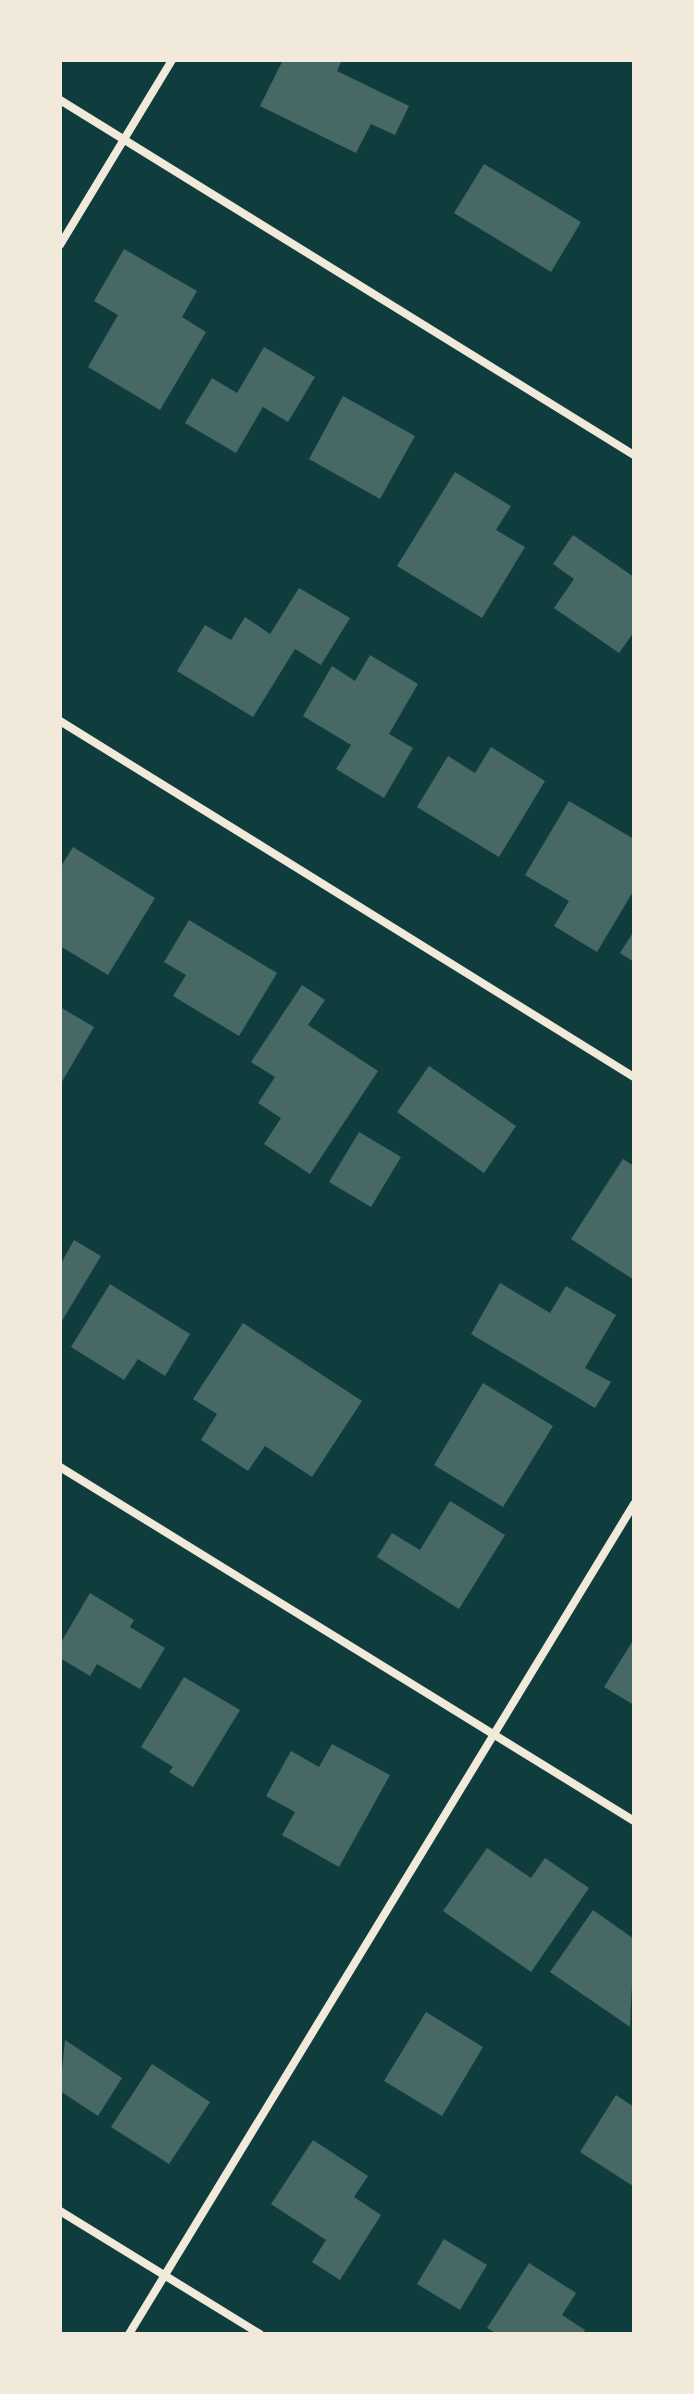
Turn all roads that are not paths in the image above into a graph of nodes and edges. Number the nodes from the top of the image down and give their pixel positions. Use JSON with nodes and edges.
{"nodes":[{"id":1,"x":172,"y":60,"type":"edge"},
{"id":2,"x":60,"y":100,"type":"edge"},
{"id":3,"x":124,"y":140,"type":"junction"},
{"id":4,"x":60,"y":245,"type":"edge"},
{"id":5,"x":634,"y":455,"type":"edge"},
{"id":6,"x":60,"y":721,"type":"edge"},
{"id":7,"x":634,"y":1077,"type":"edge"},
{"id":8,"x":60,"y":1467,"type":"edge"},
{"id":9,"x":634,"y":1504,"type":"edge"},
{"id":10,"x":493,"y":1735,"type":"junction"},
{"id":11,"x":634,"y":1821,"type":"edge"},
{"id":12,"x":60,"y":2211,"type":"edge"},
{"id":13,"x":165,"y":2275,"type":"junction"},
{"id":14,"x":129,"y":2334,"type":"edge"},
{"id":15,"x":260,"y":2334,"type":"edge"}],
"edges":[{"from":1,"to":3,"type":"street"},
{"from":2,"to":3,"type":"street"},
{"from":3,"to":4,"type":"street"},
{"from":3,"to":5,"type":"street"},
{"from":6,"to":7,"type":"street"},
{"from":8,"to":10,"type":"street"},
{"from":9,"to":10,"type":"street"},
{"from":10,"to":11,"type":"street"},
{"from":10,"to":13,"type":"street"},
{"from":12,"to":13,"type":"street"},
{"from":13,"to":14,"type":"street"},
{"from":13,"to":15,"type":"street"}]}
